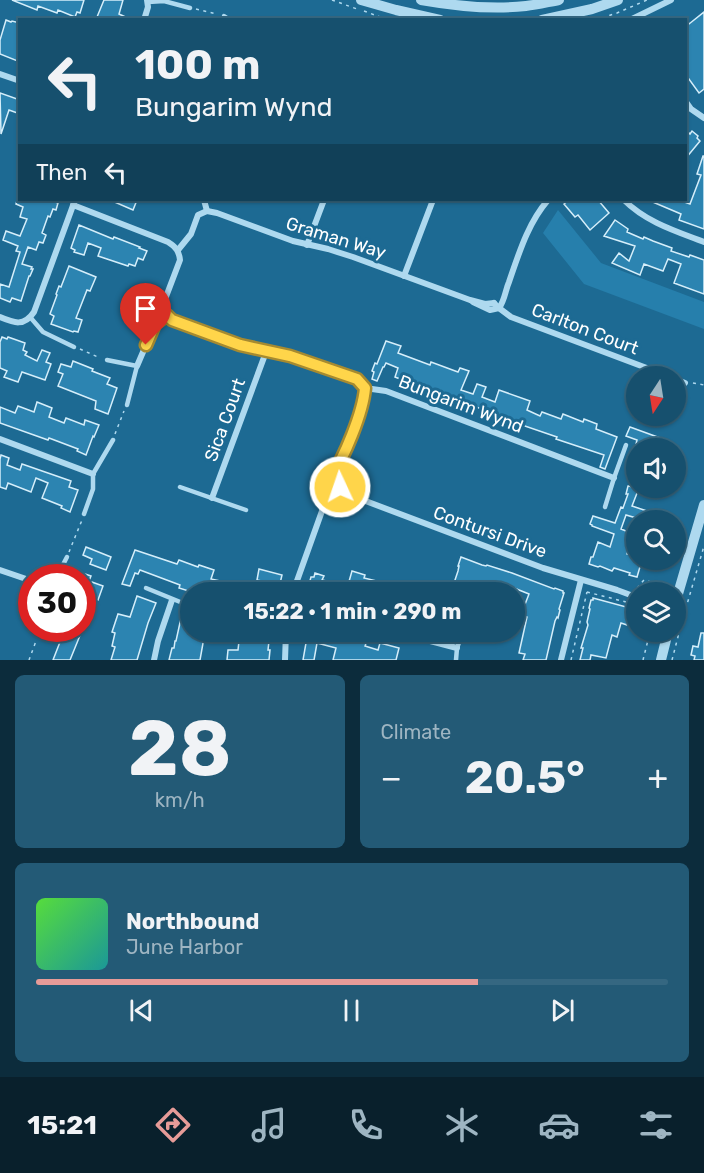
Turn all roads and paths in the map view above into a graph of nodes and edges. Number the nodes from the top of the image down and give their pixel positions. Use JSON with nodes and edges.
{"nodes":[{"id":1,"x":361,"y":0,"type":"edge"},
{"id":2,"x":421,"y":0,"type":"edge"},
{"id":3,"x":559,"y":0,"type":"edge"},
{"id":4,"x":618,"y":0,"type":"edge"},
{"id":5,"x":647,"y":0,"type":"edge"},
{"id":6,"x":671,"y":0,"type":"edge"},
{"id":7,"x":148,"y":1,"type":"edge"},
{"id":8,"x":190,"y":8,"type":"joint"},
{"id":9,"x":224,"y":16,"type":"joint"},
{"id":10,"x":145,"y":18,"type":"edge"},
{"id":11,"x":227,"y":18,"type":"edge"},
{"id":12,"x":431,"y":18,"type":"edge"},
{"id":13,"x":551,"y":18,"type":"edge"},
{"id":14,"x":601,"y":18,"type":"edge"},
{"id":15,"x":634,"y":18,"type":"edge"},
{"id":16,"x":0,"y":74,"type":"edge"},
{"id":17,"x":18,"y":80,"type":"edge"},
{"id":18,"x":687,"y":104,"type":"edge"},
{"id":19,"x":704,"y":118,"type":"edge"},
{"id":20,"x":204,"y":201,"type":"edge"},
{"id":21,"x":324,"y":201,"type":"edge"},
{"id":22,"x":433,"y":201,"type":"edge"},
{"id":23,"x":547,"y":201,"type":"edge"},
{"id":24,"x":625,"y":201,"type":"edge"},
{"id":25,"x":74,"y":202,"type":"edge"},
{"id":26,"x":207,"y":211,"type":"junction"},
{"id":27,"x":704,"y":242,"type":"edge"},
{"id":28,"x":307,"y":245,"type":"junction"},
{"id":29,"x":178,"y":250,"type":"junction"},
{"id":30,"x":404,"y":276,"type":"junction"},
{"id":31,"x":497,"y":306,"type":"junction"},
{"id":32,"x":167,"y":315,"type":"junction"},
{"id":33,"x":0,"y":317,"type":"edge"},
{"id":34,"x":30,"y":317,"type":"junction"},
{"id":35,"x":74,"y":347,"type":"joint"},
{"id":36,"x":266,"y":352,"type":"junction"},
{"id":37,"x":107,"y":360,"type":"joint"},
{"id":38,"x":137,"y":366,"type":"junction"},
{"id":39,"x":641,"y":366,"type":"edge"},
{"id":40,"x":686,"y":383,"type":"edge"},
{"id":41,"x":704,"y":385,"type":"edge"},
{"id":42,"x":365,"y":388,"type":"junction"},
{"id":43,"x":127,"y":405,"type":"joint"},
{"id":44,"x":0,"y":439,"type":"edge"},
{"id":45,"x":113,"y":440,"type":"joint"},
{"id":46,"x":626,"y":445,"type":"dead end"},
{"id":47,"x":339,"y":465,"type":"junction"},
{"id":48,"x":93,"y":474,"type":"junction"},
{"id":49,"x":614,"y":477,"type":"junction"},
{"id":50,"x":330,"y":479,"type":"junction"},
{"id":51,"x":339,"y":485,"type":"junction"},
{"id":52,"x":180,"y":486,"type":"dead end"},
{"id":53,"x":324,"y":495,"type":"junction"},
{"id":54,"x":334,"y":497,"type":"junction"},
{"id":55,"x":355,"y":497,"type":"junction"},
{"id":56,"x":212,"y":498,"type":"junction"},
{"id":57,"x":704,"y":505,"type":"edge"},
{"id":58,"x":605,"y":507,"type":"dead end"},
{"id":59,"x":246,"y":510,"type":"dead end"},
{"id":60,"x":322,"y":511,"type":"junction"},
{"id":61,"x":84,"y":514,"type":"joint"},
{"id":62,"x":704,"y":546,"type":"edge"},
{"id":63,"x":66,"y":557,"type":"joint"},
{"id":64,"x":63,"y":564,"type":"edge"},
{"id":65,"x":0,"y":570,"type":"edge"},
{"id":66,"x":18,"y":576,"type":"edge"},
{"id":67,"x":580,"y":580,"type":"junction"},
{"id":68,"x":297,"y":582,"type":"edge"},
{"id":69,"x":681,"y":582,"type":"edge"},
{"id":70,"x":146,"y":588,"type":"dead end"},
{"id":71,"x":626,"y":594,"type":"edge"},
{"id":72,"x":626,"y":596,"type":"edge"},
{"id":73,"x":172,"y":600,"type":"junction"},
{"id":74,"x":180,"y":603,"type":"edge"},
{"id":75,"x":36,"y":642,"type":"edge"},
{"id":76,"x":286,"y":642,"type":"edge"},
{"id":77,"x":434,"y":642,"type":"edge"},
{"id":78,"x":459,"y":642,"type":"edge"},
{"id":79,"x":648,"y":642,"type":"edge"},
{"id":80,"x":666,"y":642,"type":"edge"},
{"id":81,"x":457,"y":648,"type":"junction"},
{"id":82,"x":29,"y":660,"type":"edge"},
{"id":83,"x":154,"y":660,"type":"edge"},
{"id":84,"x":285,"y":660,"type":"edge"},
{"id":85,"x":456,"y":660,"type":"edge"},
{"id":86,"x":561,"y":660,"type":"edge"},
{"id":87,"x":570,"y":660,"type":"edge"},
{"id":88,"x":643,"y":660,"type":"edge"},
{"id":89,"x":661,"y":660,"type":"edge"},
{"id":90,"x":672,"y":660,"type":"edge"}],
"edges":[{"from":1,"to":12,"type":"street"},
{"from":2,"to":3,"type":"street"},
{"from":4,"to":13,"type":"street"},
{"from":5,"to":14,"type":"path"},
{"from":6,"to":15,"type":"street"},
{"from":7,"to":8,"type":"lane"},
{"from":7,"to":10,"type":"street"},
{"from":8,"to":9,"type":"path"},
{"from":9,"to":11,"type":"lane"},
{"from":16,"to":17,"type":"street"},
{"from":18,"to":19,"type":"street"},
{"from":20,"to":26,"type":"street"},
{"from":21,"to":28,"type":"street"},
{"from":22,"to":30,"type":"street"},
{"from":23,"to":31,"type":"street"},
{"from":24,"to":27,"type":"street"},
{"from":25,"to":29,"type":"street"},
{"from":25,"to":34,"type":"street"},
{"from":26,"to":28,"type":"street","name":"Graman Way"},
{"from":26,"to":29,"type":"street"},
{"from":28,"to":30,"type":"street","name":"Graman Way"},
{"from":29,"to":32,"type":"street"},
{"from":30,"to":31,"type":"street","name":"Graman Way"},
{"from":31,"to":39,"type":"street","name":"Carlton Court"},
{"from":32,"to":36,"type":"street","name":"Bungarim Wynd"},
{"from":32,"to":38,"type":"street"},
{"from":33,"to":34,"type":"street"},
{"from":34,"to":35,"type":"lane"},
{"from":35,"to":37,"type":"path"},
{"from":36,"to":42,"type":"street","name":"Bungarim Wynd"},
{"from":36,"to":56,"type":"street","name":"Sica Court"},
{"from":37,"to":38,"type":"lane"},
{"from":38,"to":43,"type":"lane"},
{"from":40,"to":41,"type":"path"},
{"from":42,"to":47,"type":"street"},
{"from":42,"to":49,"type":"street","name":"Bungarim Wynd"},
{"from":43,"to":45,"type":"path"},
{"from":44,"to":48,"type":"street"},
{"from":45,"to":48,"type":"lane"},
{"from":46,"to":49,"type":"lane"},
{"from":47,"to":50,"type":"street"},
{"from":47,"to":51,"type":"street"},
{"from":48,"to":61,"type":"lane"},
{"from":49,"to":58,"type":"lane"},
{"from":50,"to":51,"type":"street"},
{"from":50,"to":53,"type":"street"},
{"from":51,"to":54,"type":"street"},
{"from":51,"to":55,"type":"street","name":"Contursi Drive"},
{"from":52,"to":56,"type":"lane"},
{"from":53,"to":54,"type":"street"},
{"from":53,"to":60,"type":"street"},
{"from":54,"to":55,"type":"street","name":"Contursi Drive"},
{"from":54,"to":60,"type":"street"},
{"from":55,"to":67,"type":"street","name":"Contursi Drive"},
{"from":56,"to":59,"type":"lane"},
{"from":57,"to":69,"type":"street"},
{"from":60,"to":68,"type":"street"},
{"from":61,"to":63,"type":"path"},
{"from":62,"to":90,"type":"path"},
{"from":63,"to":64,"type":"lane"},
{"from":65,"to":66,"type":"street"},
{"from":67,"to":71,"type":"street","name":"Contursi Drive"},
{"from":67,"to":86,"type":"street"},
{"from":70,"to":73,"type":"lane"},
{"from":72,"to":87,"type":"path"},
{"from":73,"to":74,"type":"lane"},
{"from":73,"to":83,"type":"street"},
{"from":75,"to":82,"type":"path"},
{"from":76,"to":84,"type":"street"},
{"from":77,"to":81,"type":"street"},
{"from":78,"to":81,"type":"lane"},
{"from":79,"to":88,"type":"path"},
{"from":80,"to":89,"type":"street"},
{"from":81,"to":85,"type":"lane"}]}
